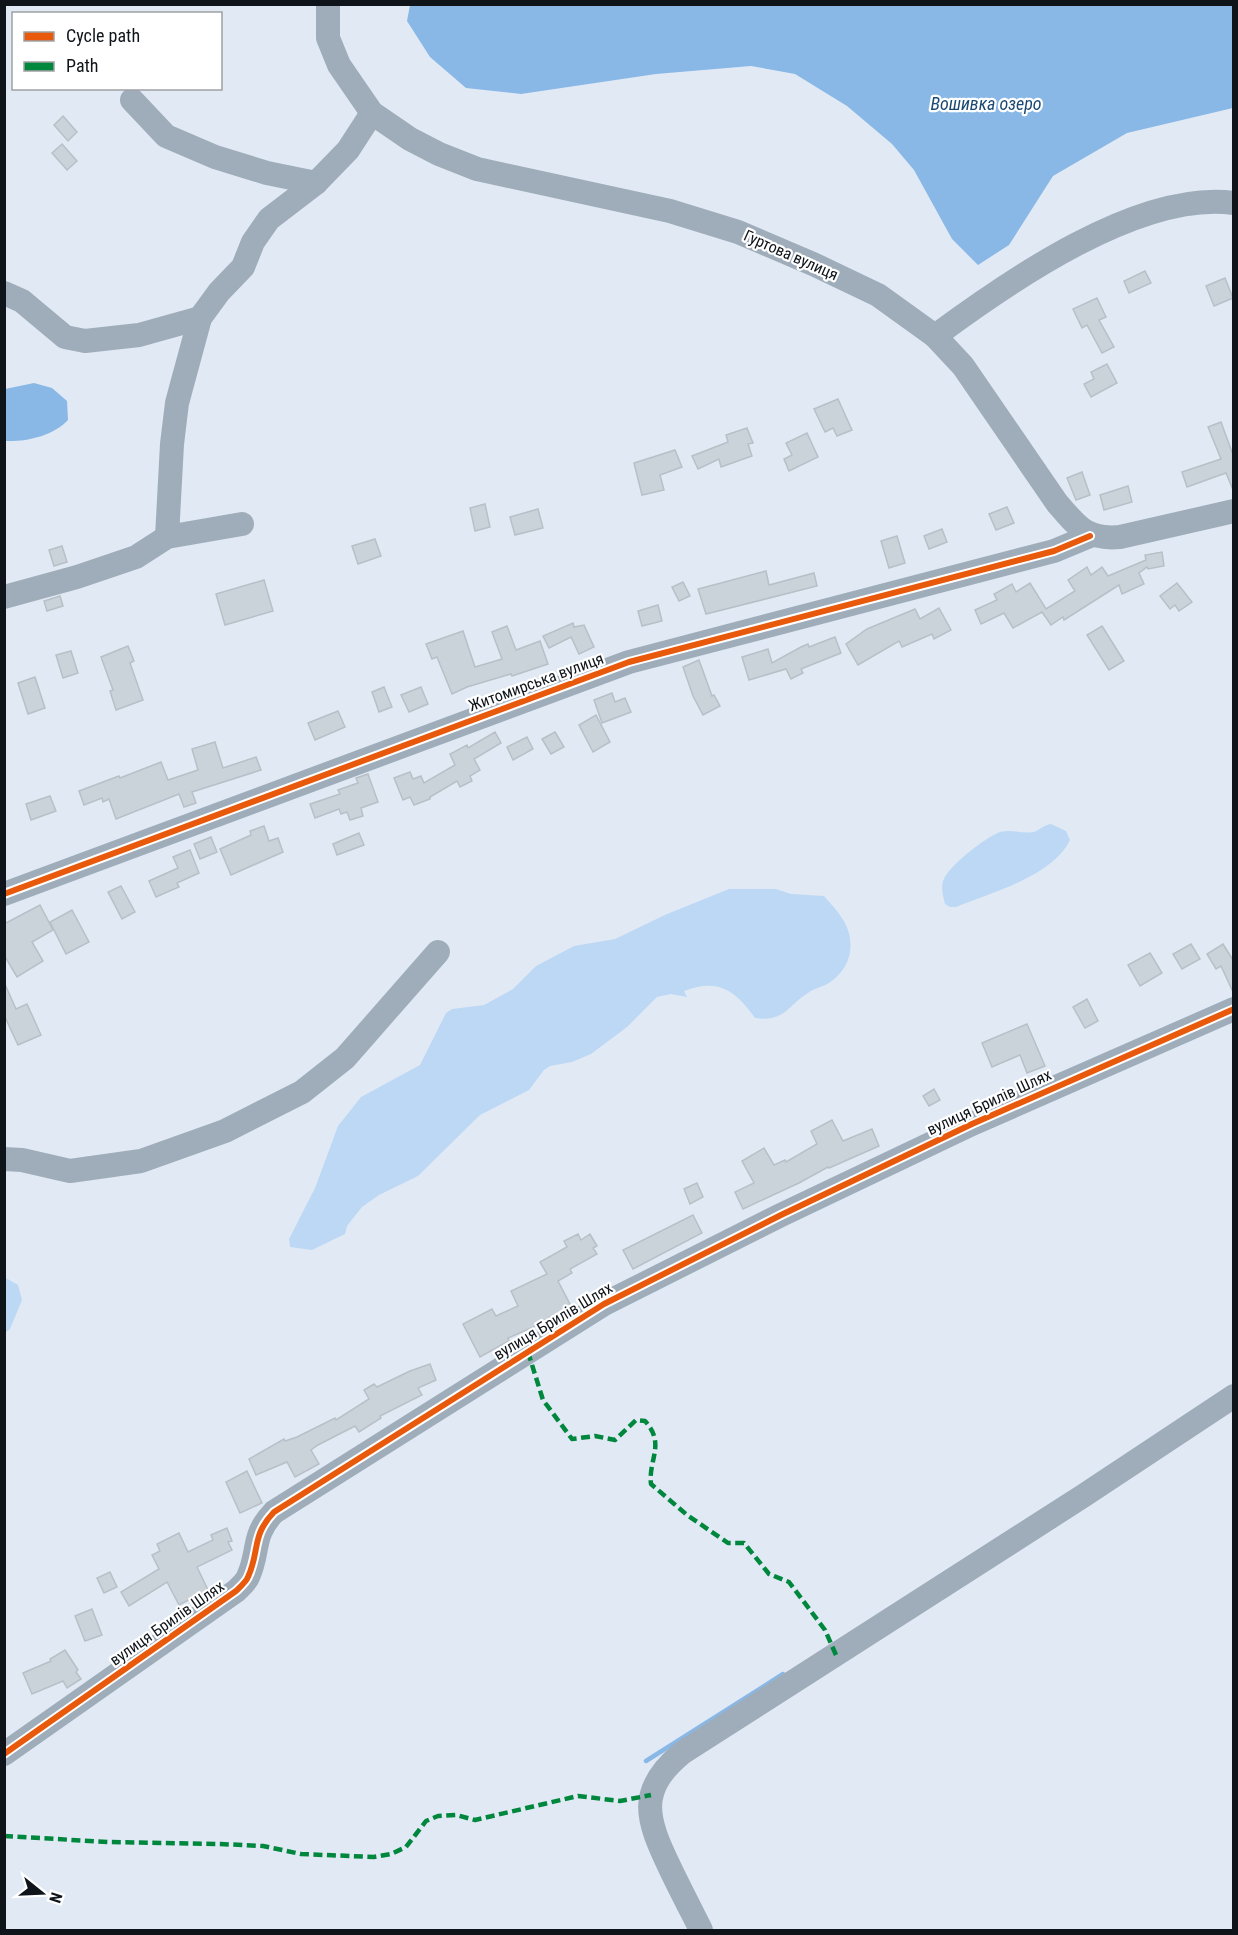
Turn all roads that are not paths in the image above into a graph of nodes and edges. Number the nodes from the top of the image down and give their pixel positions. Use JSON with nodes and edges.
{"nodes":[{"id":1,"x":328,"y":4,"type":"edge"},
{"id":2,"x":132,"y":100,"type":"dead end"},
{"id":3,"x":372,"y":113,"type":"junction"},
{"id":4,"x":316,"y":183,"type":"junction"},
{"id":5,"x":1233,"y":203,"type":"edge"},
{"id":6,"x":4,"y":293,"type":"edge"},
{"id":7,"x":200,"y":318,"type":"junction"},
{"id":8,"x":935,"y":336,"type":"junction"},
{"id":9,"x":1233,"y":511,"type":"edge"},
{"id":10,"x":242,"y":524,"type":"dead end"},
{"id":11,"x":1090,"y":536,"type":"junction"},
{"id":12,"x":167,"y":537,"type":"junction"},
{"id":13,"x":4,"y":597,"type":"edge"},
{"id":14,"x":4,"y":894,"type":"edge"},
{"id":15,"x":438,"y":952,"type":"dead end"},
{"id":16,"x":1233,"y":1009,"type":"edge"},
{"id":17,"x":4,"y":1159,"type":"edge"},
{"id":18,"x":1233,"y":1396,"type":"edge"},
{"id":19,"x":4,"y":1754,"type":"edge"},
{"id":20,"x":701,"y":1930,"type":"edge"}],
"edges":[{"from":1,"to":3,"type":"street","name":"Гуртова вулиця"},
{"from":2,"to":4,"type":"street"},
{"from":3,"to":4,"type":"street"},
{"from":3,"to":8,"type":"street","name":"Гуртова вулиця"},
{"from":4,"to":7,"type":"street"},
{"from":5,"to":8,"type":"street"},
{"from":6,"to":7,"type":"street"},
{"from":7,"to":12,"type":"street"},
{"from":8,"to":11,"type":"street","name":"Гуртова вулиця"},
{"from":9,"to":11,"type":"street"},
{"from":10,"to":12,"type":"street"},
{"from":11,"to":14,"type":"street","name":"Житомирська вулиця"},
{"from":12,"to":13,"type":"street"},
{"from":15,"to":17,"type":"street"},
{"from":16,"to":19,"type":"street","name":"вулиця Брилів Шлях"},
{"from":18,"to":20,"type":"street"}]}
